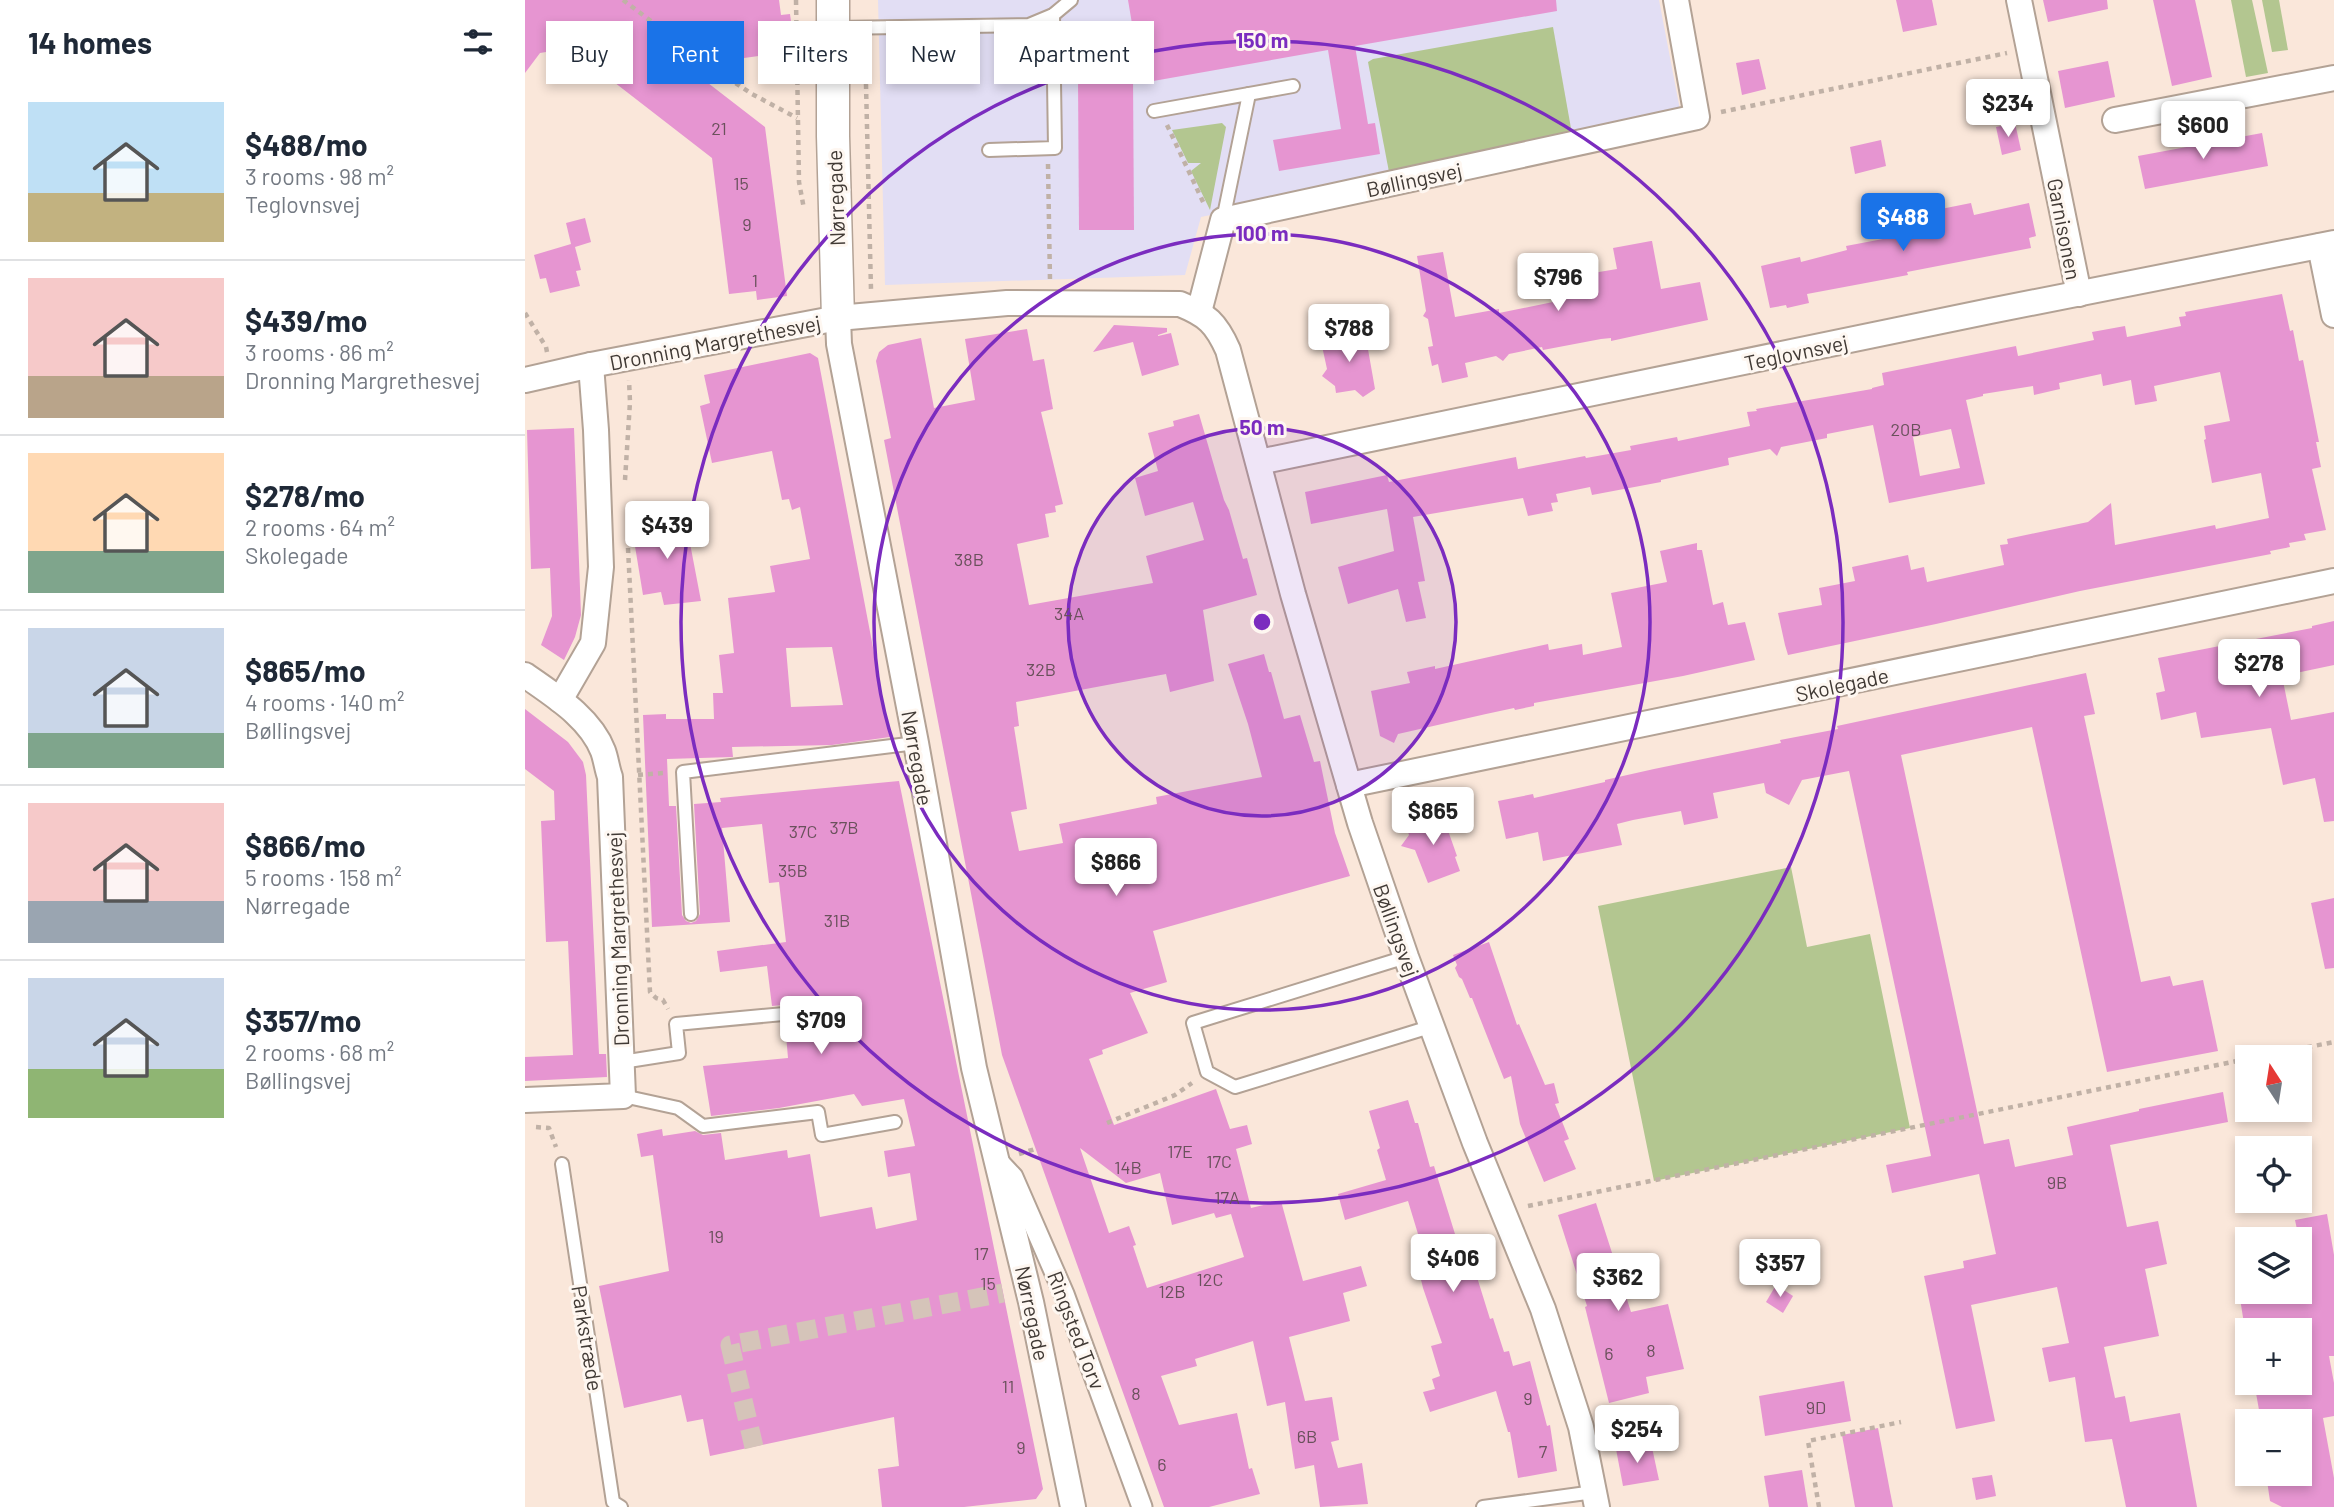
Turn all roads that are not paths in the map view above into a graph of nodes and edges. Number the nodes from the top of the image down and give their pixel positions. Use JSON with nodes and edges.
{"nodes":[{"id":1,"x":1071,"y":0,"type":"edge"},
{"id":2,"x":1676,"y":0,"type":"edge"},
{"id":3,"x":2019,"y":0,"type":"edge"},
{"id":4,"x":1053,"y":15,"type":"junction"},
{"id":5,"x":844,"y":18,"type":"edge"},
{"id":6,"x":2334,"y":78,"type":"edge"},
{"id":7,"x":1293,"y":86,"type":"dead end"},
{"id":8,"x":1249,"y":94,"type":"junction"},
{"id":9,"x":1157,"y":110,"type":"road end"},
{"id":10,"x":2115,"y":120,"type":"dead end"},
{"id":11,"x":989,"y":150,"type":"dead end"},
{"id":12,"x":1221,"y":228,"type":"junction"},
{"id":13,"x":2327,"y":244,"type":"edge"},
{"id":14,"x":2078,"y":294,"type":"junction"},
{"id":15,"x":1199,"y":312,"type":"junction"},
{"id":16,"x":2334,"y":315,"type":"edge"},
{"id":17,"x":838,"y":318,"type":"junction"},
{"id":18,"x":591,"y":365,"type":"junction"},
{"id":19,"x":525,"y":380,"type":"edge"},
{"id":20,"x":1259,"y":463,"type":"junction"},
{"id":21,"x":2334,"y":582,"type":"edge"},
{"id":22,"x":525,"y":674,"type":"edge"},
{"id":23,"x":560,"y":700,"type":"junction"},
{"id":24,"x":916,"y":743,"type":"junction"},
{"id":25,"x":1349,"y":785,"type":"junction"},
{"id":26,"x":691,"y":914,"type":"dead end"},
{"id":27,"x":1406,"y":957,"type":"junction"},
{"id":28,"x":827,"y":1010,"type":"dead end"},
{"id":29,"x":1433,"y":1026,"type":"junction"},
{"id":30,"x":622,"y":1062,"type":"junction"},
{"id":31,"x":623,"y":1096,"type":"junction"},
{"id":32,"x":525,"y":1100,"type":"edge"},
{"id":33,"x":895,"y":1122,"type":"dead end"},
{"id":34,"x":997,"y":1160,"type":"junction"},
{"id":35,"x":562,"y":1164,"type":"road end"},
{"id":36,"x":1596,"y":1500,"type":"edge"},
{"id":37,"x":621,"y":1507,"type":"edge"},
{"id":38,"x":1073,"y":1507,"type":"edge"},
{"id":39,"x":1142,"y":1507,"type":"edge"},
{"id":40,"x":1483,"y":1507,"type":"edge"}],
"edges":[{"from":1,"to":4,"type":"lane"},
{"from":2,"to":12,"type":"street","name":"Bøllingsvej"},
{"from":3,"to":14,"type":"street","name":"Garnisonen"},
{"from":4,"to":5,"type":"lane"},
{"from":4,"to":11,"type":"lane"},
{"from":5,"to":17,"type":"street","name":"Nørregade"},
{"from":6,"to":10,"type":"street"},
{"from":7,"to":8,"type":"lane"},
{"from":8,"to":9,"type":"lane"},
{"from":8,"to":12,"type":"lane"},
{"from":12,"to":15,"type":"street"},
{"from":13,"to":14,"type":"street","name":"Teglovnsvej"},
{"from":13,"to":16,"type":"street"},
{"from":14,"to":20,"type":"street","name":"Teglovnsvej"},
{"from":15,"to":17,"type":"street"},
{"from":15,"to":20,"type":"street","name":"Bøllingsvej"},
{"from":17,"to":18,"type":"street","name":"Dronning Margrethesvej"},
{"from":17,"to":24,"type":"street","name":"Nørregade"},
{"from":18,"to":19,"type":"street","name":"Dronning Margrethesvej"},
{"from":18,"to":23,"type":"street","name":"Dronning Margrethesvej"},
{"from":20,"to":25,"type":"street","name":"Bøllingsvej"},
{"from":21,"to":25,"type":"street","name":"Skolegade"},
{"from":22,"to":23,"type":"street","name":"Dronning Margrethesvej"},
{"from":23,"to":30,"type":"street","name":"Dronning Margrethesvej"},
{"from":24,"to":26,"type":"lane"},
{"from":24,"to":34,"type":"street","name":"Nørregade"},
{"from":25,"to":27,"type":"street","name":"Bøllingsvej"},
{"from":27,"to":29,"type":"street","name":"Bøllingsvej"},
{"from":27,"to":29,"type":"lane"},
{"from":28,"to":30,"type":"lane"},
{"from":29,"to":36,"type":"street","name":"Bøllingsvej"},
{"from":30,"to":31,"type":"street","name":"Dronning Margrethesvej"},
{"from":31,"to":32,"type":"street"},
{"from":31,"to":33,"type":"lane"},
{"from":34,"to":38,"type":"street","name":"Nørregade"},
{"from":34,"to":39,"type":"street","name":"Ringsted Torv"},
{"from":35,"to":37,"type":"lane","name":"Parkstræde"},
{"from":36,"to":40,"type":"lane"}]}
